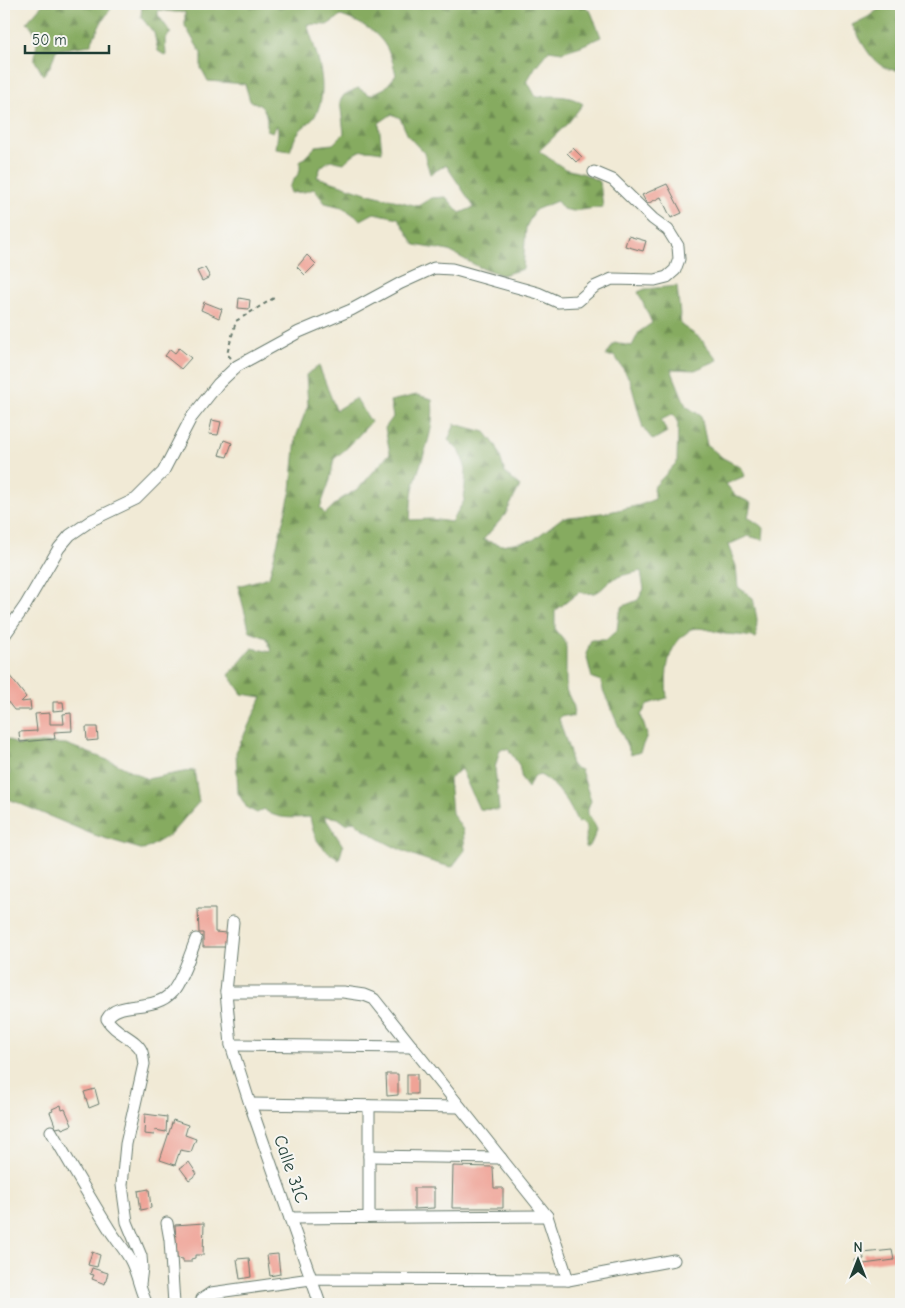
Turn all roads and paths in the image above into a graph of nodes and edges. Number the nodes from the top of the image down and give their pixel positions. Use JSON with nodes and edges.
{"nodes":[{"id":1,"x":594,"y":172,"type":"dead end"},
{"id":2,"x":274,"y":298,"type":"dead end"},
{"id":3,"x":237,"y":366,"type":"junction"},
{"id":4,"x":4,"y":636,"type":"edge"},
{"id":5,"x":234,"y":922,"type":"dead end"},
{"id":6,"x":196,"y":939,"type":"dead end"},
{"id":7,"x":226,"y":992,"type":"junction"},
{"id":8,"x":231,"y":1045,"type":"junction"},
{"id":9,"x":413,"y":1047,"type":"junction"},
{"id":10,"x":250,"y":1104,"type":"junction"},
{"id":11,"x":369,"y":1106,"type":"junction"},
{"id":12,"x":460,"y":1107,"type":"junction"},
{"id":13,"x":51,"y":1131,"type":"dead end"},
{"id":14,"x":369,"y":1156,"type":"junction"},
{"id":15,"x":501,"y":1158,"type":"junction"},
{"id":16,"x":547,"y":1216,"type":"junction"},
{"id":17,"x":369,"y":1217,"type":"junction"},
{"id":18,"x":290,"y":1218,"type":"junction"},
{"id":19,"x":167,"y":1223,"type":"dead end"},
{"id":20,"x":674,"y":1260,"type":"dead end"},
{"id":21,"x":312,"y":1279,"type":"junction"},
{"id":22,"x":568,"y":1280,"type":"junction"},
{"id":23,"x":140,"y":1284,"type":"junction"},
{"id":24,"x":147,"y":1304,"type":"edge"},
{"id":25,"x":174,"y":1304,"type":"edge"},
{"id":26,"x":200,"y":1304,"type":"edge"},
{"id":27,"x":320,"y":1304,"type":"edge"}],
"edges":[{"from":1,"to":3,"type":"street"},
{"from":2,"to":3,"type":"path"},
{"from":3,"to":4,"type":"street"},
{"from":5,"to":7,"type":"street","name":"Calle 31C"},
{"from":6,"to":23,"type":"street"},
{"from":7,"to":8,"type":"street","name":"Calle 31C"},
{"from":7,"to":9,"type":"street"},
{"from":8,"to":9,"type":"street"},
{"from":8,"to":10,"type":"street","name":"Calle 31C"},
{"from":9,"to":12,"type":"street"},
{"from":10,"to":11,"type":"street"},
{"from":10,"to":18,"type":"street","name":"Calle 31C"},
{"from":11,"to":12,"type":"street"},
{"from":11,"to":14,"type":"street"},
{"from":12,"to":15,"type":"street"},
{"from":13,"to":23,"type":"street"},
{"from":14,"to":15,"type":"street"},
{"from":14,"to":17,"type":"street"},
{"from":15,"to":16,"type":"street"},
{"from":16,"to":17,"type":"street"},
{"from":16,"to":22,"type":"street"},
{"from":17,"to":18,"type":"street"},
{"from":18,"to":21,"type":"street","name":"Calle 31C"},
{"from":19,"to":25,"type":"street"},
{"from":20,"to":22,"type":"street"},
{"from":21,"to":22,"type":"street"},
{"from":21,"to":26,"type":"street"},
{"from":21,"to":27,"type":"street","name":"Calle 31C"},
{"from":23,"to":24,"type":"street"}]}
